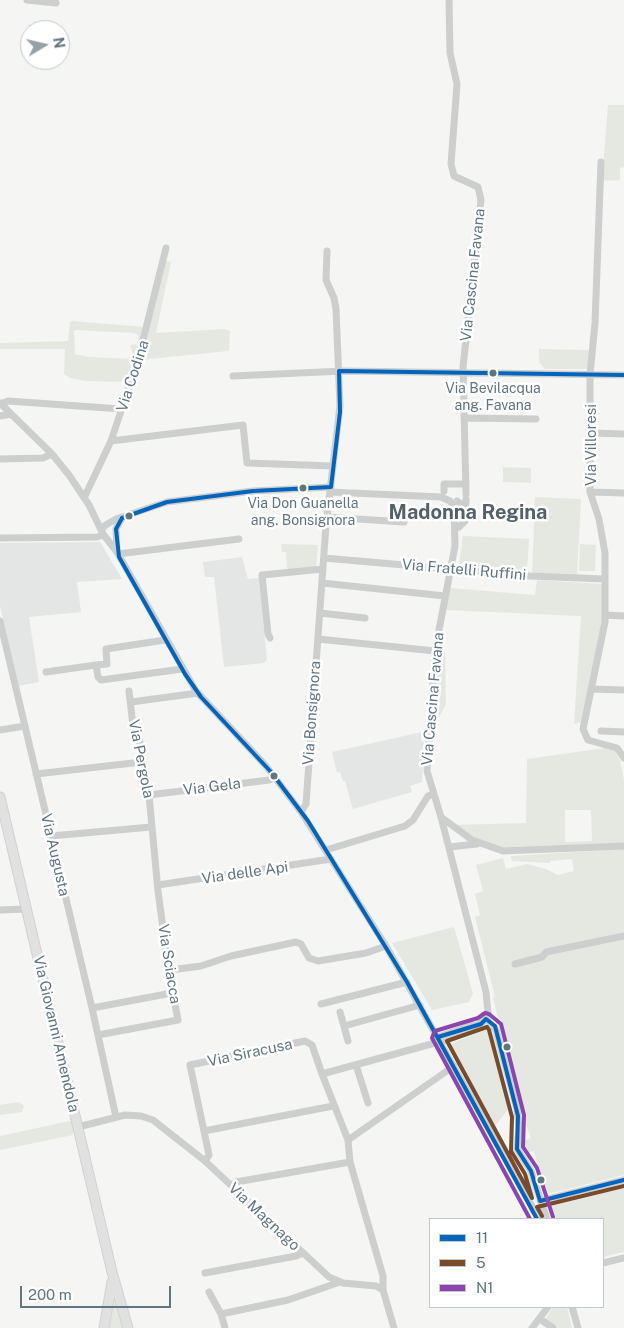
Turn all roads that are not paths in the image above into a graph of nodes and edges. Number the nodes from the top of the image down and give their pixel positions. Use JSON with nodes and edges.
{"nodes":[{"id":1,"x":26,"y":0,"type":"edge"},
{"id":2,"x":450,"y":0,"type":"edge"},
{"id":3,"x":56,"y":3,"type":"dead end"},
{"id":4,"x":601,"y":162,"type":"dead end"},
{"id":5,"x":166,"y":248,"type":"dead end"},
{"id":6,"x":327,"y":251,"type":"dead end"},
{"id":7,"x":339,"y":371,"type":"junction"},
{"id":8,"x":464,"y":373,"type":"junction"},
{"id":9,"x":590,"y":375,"type":"junction"},
{"id":10,"x":624,"y":375,"type":"edge"},
{"id":11,"x":233,"y":376,"type":"dead end"},
{"id":12,"x":0,"y":404,"type":"edge"},
{"id":13,"x":121,"y":409,"type":"junction"},
{"id":14,"x":11,"y":414,"type":"junction"},
{"id":15,"x":0,"y":416,"type":"edge"},
{"id":16,"x":464,"y":418,"type":"junction"},
{"id":17,"x":536,"y":419,"type":"dead end"},
{"id":18,"x":591,"y":433,"type":"junction"},
{"id":19,"x":624,"y":434,"type":"edge"},
{"id":20,"x":111,"y":441,"type":"junction"},
{"id":21,"x":52,"y":454,"type":"junction"},
{"id":22,"x":0,"y":459,"type":"edge"},
{"id":23,"x":333,"y":466,"type":"junction"},
{"id":24,"x":466,"y":480,"type":"junction"},
{"id":25,"x":330,"y":490,"type":"junction"},
{"id":26,"x":590,"y":492,"type":"junction"},
{"id":27,"x":441,"y":494,"type":"junction"},
{"id":28,"x":624,"y":494,"type":"edge"},
{"id":29,"x":84,"y":498,"type":"junction"},
{"id":30,"x":457,"y":501,"type":"dead end"},
{"id":31,"x":88,"y":505,"type":"junction"},
{"id":32,"x":466,"y":508,"type":"junction"},
{"id":33,"x":327,"y":517,"type":"junction"},
{"id":34,"x":122,"y":518,"type":"junction"},
{"id":35,"x":404,"y":522,"type":"dead end"},
{"id":36,"x":107,"y":524,"type":"junction"},
{"id":37,"x":459,"y":527,"type":"dead end"},
{"id":38,"x":116,"y":531,"type":"junction"},
{"id":39,"x":104,"y":534,"type":"junction"},
{"id":40,"x":0,"y":538,"type":"edge"},
{"id":41,"x":239,"y":538,"type":"dead end"},
{"id":42,"x":117,"y":553,"type":"junction"},
{"id":43,"x":324,"y":558,"type":"junction"},
{"id":44,"x":452,"y":568,"type":"junction"},
{"id":45,"x":323,"y":569,"type":"junction"},
{"id":46,"x":604,"y":580,"type":"junction"},
{"id":47,"x":322,"y":582,"type":"junction"},
{"id":48,"x":445,"y":596,"type":"junction"},
{"id":49,"x":320,"y":613,"type":"junction"},
{"id":50,"x":604,"y":615,"type":"junction"},
{"id":51,"x":624,"y":616,"type":"edge"},
{"id":52,"x":365,"y":618,"type":"dead end"},
{"id":53,"x":0,"y":621,"type":"edge"},
{"id":54,"x":270,"y":638,"type":"dead end"},
{"id":55,"x":318,"y":639,"type":"junction"},
{"id":56,"x":165,"y":640,"type":"junction"},
{"id":57,"x":435,"y":651,"type":"junction"},
{"id":58,"x":96,"y":665,"type":"junction"},
{"id":59,"x":182,"y":669,"type":"junction"},
{"id":60,"x":46,"y":672,"type":"dead end"},
{"id":61,"x":591,"y":689,"type":"junction"},
{"id":62,"x":624,"y":690,"type":"edge"},
{"id":63,"x":129,"y":691,"type":"dead end"},
{"id":64,"x":198,"y":693,"type":"junction"},
{"id":65,"x":130,"y":702,"type":"junction"},
{"id":66,"x":25,"y":726,"type":"junction"},
{"id":67,"x":0,"y":730,"type":"edge"},
{"id":68,"x":602,"y":731,"type":"dead end"},
{"id":69,"x":624,"y":732,"type":"edge"},
{"id":70,"x":624,"y":758,"type":"edge"},
{"id":71,"x":142,"y":762,"type":"junction"},
{"id":72,"x":36,"y":774,"type":"junction"},
{"id":73,"x":275,"y":777,"type":"junction"},
{"id":74,"x":433,"y":794,"type":"junction"},
{"id":75,"x":149,"y":795,"type":"junction"},
{"id":76,"x":0,"y":797,"type":"edge"},
{"id":77,"x":301,"y":812,"type":"junction"},
{"id":78,"x":441,"y":817,"type":"junction"},
{"id":79,"x":151,"y":827,"type":"junction"},
{"id":80,"x":51,"y":836,"type":"junction"},
{"id":81,"x":480,"y":844,"type":"junction"},
{"id":82,"x":466,"y":845,"type":"junction"},
{"id":83,"x":624,"y":846,"type":"edge"},
{"id":84,"x":449,"y":848,"type":"junction"},
{"id":85,"x":326,"y":850,"type":"junction"},
{"id":86,"x":331,"y":859,"type":"junction"},
{"id":87,"x":453,"y":864,"type":"junction"},
{"id":88,"x":158,"y":885,"type":"junction"},
{"id":89,"x":26,"y":909,"type":"junction"},
{"id":90,"x":0,"y":910,"type":"edge"},
{"id":91,"x":624,"y":936,"type":"edge"},
{"id":92,"x":386,"y":946,"type":"junction"},
{"id":93,"x":515,"y":964,"type":"dead end"},
{"id":94,"x":170,"y":970,"type":"junction"},
{"id":95,"x":407,"y":982,"type":"junction"},
{"id":96,"x":172,"y":993,"type":"junction"},
{"id":97,"x":321,"y":1004,"type":"dead end"},
{"id":98,"x":420,"y":1005,"type":"junction"},
{"id":99,"x":92,"y":1008,"type":"junction"},
{"id":100,"x":340,"y":1012,"type":"dead end"},
{"id":101,"x":484,"y":1022,"type":"junction"},
{"id":102,"x":344,"y":1026,"type":"junction"},
{"id":103,"x":98,"y":1035,"type":"junction"},
{"id":104,"x":439,"y":1039,"type":"junction"},
{"id":105,"x":348,"y":1041,"type":"dead end"},
{"id":106,"x":356,"y":1065,"type":"junction"},
{"id":107,"x":454,"y":1066,"type":"junction"},
{"id":108,"x":322,"y":1074,"type":"junction"},
{"id":109,"x":368,"y":1103,"type":"dead end"},
{"id":110,"x":333,"y":1106,"type":"junction"},
{"id":111,"x":116,"y":1117,"type":"junction"},
{"id":112,"x":78,"y":1127,"type":"junction"},
{"id":113,"x":204,"y":1131,"type":"junction"},
{"id":114,"x":348,"y":1140,"type":"junction"},
{"id":115,"x":205,"y":1161,"type":"junction"},
{"id":116,"x":350,"y":1162,"type":"junction"},
{"id":117,"x":624,"y":1180,"type":"edge"},
{"id":118,"x":234,"y":1188,"type":"junction"},
{"id":119,"x":540,"y":1201,"type":"junction"},
{"id":120,"x":538,"y":1218,"type":"edge"},
{"id":121,"x":547,"y":1218,"type":"edge"},
{"id":122,"x":303,"y":1253,"type":"junction"},
{"id":123,"x":624,"y":1258,"type":"edge"},
{"id":124,"x":604,"y":1263,"type":"edge"},
{"id":125,"x":112,"y":1272,"type":"junction"},
{"id":126,"x":205,"y":1273,"type":"dead end"},
{"id":127,"x":340,"y":1282,"type":"junction"},
{"id":128,"x":383,"y":1290,"type":"junction"},
{"id":129,"x":209,"y":1292,"type":"dead end"},
{"id":130,"x":547,"y":1308,"type":"edge"},
{"id":131,"x":572,"y":1308,"type":"edge"},
{"id":132,"x":221,"y":1314,"type":"junction"},
{"id":133,"x":540,"y":1319,"type":"junction"},
{"id":134,"x":104,"y":1328,"type":"edge"},
{"id":135,"x":128,"y":1328,"type":"edge"},
{"id":136,"x":225,"y":1328,"type":"edge"},
{"id":137,"x":394,"y":1328,"type":"edge"},
{"id":138,"x":532,"y":1328,"type":"edge"},
{"id":139,"x":553,"y":1328,"type":"edge"},
{"id":140,"x":578,"y":1328,"type":"edge"}],
"edges":[{"from":1,"to":3,"type":"street"},
{"from":2,"to":8,"type":"street","name":"Via Cascina Favana"},
{"from":4,"to":9,"type":"street","name":"Via Villoresi"},
{"from":5,"to":13,"type":"street","name":"Via Codina"},
{"from":6,"to":7,"type":"street","name":"Via Bonsignora"},
{"from":7,"to":8,"type":"street"},
{"from":7,"to":11,"type":"street"},
{"from":7,"to":23,"type":"street","name":"Via Bonsignora"},
{"from":8,"to":9,"type":"street"},
{"from":8,"to":16,"type":"street","name":"Via Cascina Favana"},
{"from":9,"to":10,"type":"street"},
{"from":9,"to":18,"type":"street","name":"Via Villoresi"},
{"from":12,"to":13,"type":"street"},
{"from":12,"to":14,"type":"street"},
{"from":13,"to":20,"type":"street","name":"Via Codina"},
{"from":14,"to":15,"type":"street"},
{"from":14,"to":21,"type":"street"},
{"from":16,"to":17,"type":"street"},
{"from":16,"to":24,"type":"street","name":"Via Cascina Favana"},
{"from":18,"to":19,"type":"street"},
{"from":18,"to":26,"type":"street","name":"Via Villoresi"},
{"from":20,"to":23,"type":"street"},
{"from":20,"to":29,"type":"street","name":"Via Codina"},
{"from":21,"to":22,"type":"street"},
{"from":21,"to":29,"type":"street"},
{"from":23,"to":25,"type":"street","name":"Via Bonsignora"},
{"from":24,"to":27,"type":"street"},
{"from":24,"to":32,"type":"street","name":"Via Cascina Favana"},
{"from":25,"to":27,"type":"street"},
{"from":25,"to":33,"type":"street","name":"Via Bonsignora"},
{"from":25,"to":34,"type":"street"},
{"from":26,"to":28,"type":"street"},
{"from":26,"to":46,"type":"street","name":"Via Villoresi"},
{"from":27,"to":44,"type":"street","name":"Via Cascina Favana"},
{"from":29,"to":31,"type":"street"},
{"from":30,"to":32,"type":"street"},
{"from":31,"to":36,"type":"street"},
{"from":31,"to":39,"type":"street"},
{"from":32,"to":37,"type":"street"},
{"from":33,"to":35,"type":"street"},
{"from":33,"to":43,"type":"street","name":"Via Bonsignora"},
{"from":34,"to":36,"type":"street"},
{"from":34,"to":38,"type":"street"},
{"from":36,"to":38,"type":"street"},
{"from":36,"to":39,"type":"street"},
{"from":38,"to":39,"type":"street"},
{"from":38,"to":42,"type":"street"},
{"from":39,"to":40,"type":"street"},
{"from":39,"to":42,"type":"street"},
{"from":41,"to":42,"type":"street"},
{"from":42,"to":56,"type":"street"},
{"from":43,"to":44,"type":"street","name":"Via Fratelli Ruffini"},
{"from":43,"to":45,"type":"street","name":"Via Bonsignora"},
{"from":44,"to":46,"type":"street","name":"Via Fratelli Ruffini"},
{"from":44,"to":48,"type":"street","name":"Via Cascina Favana"},
{"from":45,"to":47,"type":"street","name":"Via Bonsignora"},
{"from":45,"to":54,"type":"street"},
{"from":46,"to":50,"type":"street","name":"Via Villoresi"},
{"from":47,"to":48,"type":"street"},
{"from":47,"to":49,"type":"street","name":"Via Bonsignora"},
{"from":48,"to":57,"type":"street","name":"Via Cascina Favana"},
{"from":49,"to":52,"type":"street"},
{"from":49,"to":55,"type":"street","name":"Via Bonsignora"},
{"from":50,"to":51,"type":"street"},
{"from":50,"to":61,"type":"street","name":"Via Villoresi"},
{"from":53,"to":66,"type":"street","name":"Via Augusta"},
{"from":55,"to":57,"type":"street"},
{"from":55,"to":77,"type":"street","name":"Via Bonsignora"},
{"from":56,"to":58,"type":"street"},
{"from":56,"to":59,"type":"street"},
{"from":57,"to":74,"type":"street","name":"Via Cascina Favana"},
{"from":58,"to":59,"type":"street"},
{"from":58,"to":60,"type":"street"},
{"from":59,"to":64,"type":"street"},
{"from":61,"to":62,"type":"street"},
{"from":61,"to":70,"type":"street","name":"Via Villoresi"},
{"from":63,"to":65,"type":"street","name":"Via Pergola"},
{"from":64,"to":65,"type":"street"},
{"from":64,"to":73,"type":"street"},
{"from":65,"to":71,"type":"street","name":"Via Pergola"},
{"from":66,"to":67,"type":"street"},
{"from":66,"to":72,"type":"street","name":"Via Augusta"},
{"from":68,"to":69,"type":"street"},
{"from":71,"to":72,"type":"street"},
{"from":71,"to":75,"type":"street","name":"Via Pergola"},
{"from":72,"to":80,"type":"street","name":"Via Augusta"},
{"from":73,"to":75,"type":"street","name":"Via Gela"},
{"from":73,"to":77,"type":"street"},
{"from":74,"to":78,"type":"street","name":"Via Cascina Favana"},
{"from":74,"to":85,"type":"street"},
{"from":75,"to":79,"type":"street","name":"Via Pergola"},
{"from":76,"to":89,"type":"main road","name":"Via Giovanni Amendola"},
{"from":77,"to":85,"type":"street"},
{"from":78,"to":81,"type":"street"},
{"from":78,"to":84,"type":"street","name":"Via Cascina Favana"},
{"from":79,"to":80,"type":"street"},
{"from":79,"to":88,"type":"street","name":"Via Sciacca"},
{"from":80,"to":99,"type":"street","name":"Via Augusta"},
{"from":81,"to":82,"type":"street"},
{"from":81,"to":83,"type":"street"},
{"from":82,"to":84,"type":"street"},
{"from":82,"to":87,"type":"street"},
{"from":84,"to":87,"type":"street","name":"Via Cascina Favana"},
{"from":85,"to":86,"type":"street"},
{"from":86,"to":88,"type":"street","name":"Via delle Api"},
{"from":86,"to":92,"type":"street"},
{"from":87,"to":101,"type":"street","name":"Via Cascina Favana"},
{"from":88,"to":94,"type":"street","name":"Via Sciacca"},
{"from":89,"to":90,"type":"street"},
{"from":89,"to":112,"type":"main road","name":"Via Giovanni Amendola"},
{"from":91,"to":93,"type":"street"},
{"from":92,"to":94,"type":"street"},
{"from":92,"to":95,"type":"street"},
{"from":94,"to":96,"type":"street","name":"Via Sciacca"},
{"from":95,"to":97,"type":"street"},
{"from":95,"to":98,"type":"street"},
{"from":96,"to":99,"type":"street"},
{"from":96,"to":103,"type":"street","name":"Via Sciacca"},
{"from":98,"to":102,"type":"street"},
{"from":98,"to":104,"type":"street"},
{"from":99,"to":103,"type":"street"},
{"from":100,"to":102,"type":"street"},
{"from":101,"to":104,"type":"street"},
{"from":101,"to":119,"type":"street"},
{"from":102,"to":105,"type":"street"},
{"from":103,"to":111,"type":"street"},
{"from":104,"to":106,"type":"street"},
{"from":104,"to":107,"type":"street"},
{"from":106,"to":108,"type":"street"},
{"from":106,"to":109,"type":"street"},
{"from":107,"to":114,"type":"street"},
{"from":107,"to":120,"type":"street"},
{"from":108,"to":110,"type":"street"},
{"from":108,"to":113,"type":"street","name":"Via Siracusa"},
{"from":110,"to":113,"type":"street"},
{"from":110,"to":114,"type":"street"},
{"from":111,"to":112,"type":"street","name":"Via Magnago"},
{"from":111,"to":115,"type":"street","name":"Via Magnago"},
{"from":112,"to":125,"type":"main road","name":"Via Giovanni Amendola"},
{"from":113,"to":115,"type":"street","name":"Via Siracusa"},
{"from":114,"to":116,"type":"street"},
{"from":115,"to":118,"type":"street","name":"Via Magnago"},
{"from":116,"to":118,"type":"street"},
{"from":116,"to":128,"type":"street"},
{"from":117,"to":119,"type":"street"},
{"from":118,"to":122,"type":"street","name":"Via Magnago"},
{"from":119,"to":121,"type":"street"},
{"from":122,"to":126,"type":"street"},
{"from":122,"to":127,"type":"street","name":"Via Magnago"},
{"from":123,"to":124,"type":"street"},
{"from":125,"to":134,"type":"main road","name":"Via Giovanni Amendola"},
{"from":125,"to":135,"type":"main road","name":"Via Giovanni Amendola"},
{"from":127,"to":128,"type":"street","name":"Via Magnago"},
{"from":127,"to":132,"type":"street"},
{"from":128,"to":137,"type":"street"},
{"from":129,"to":132,"type":"street"},
{"from":130,"to":133,"type":"street"},
{"from":131,"to":140,"type":"street"},
{"from":132,"to":136,"type":"street"},
{"from":133,"to":138,"type":"street"},
{"from":133,"to":139,"type":"street"}]}
